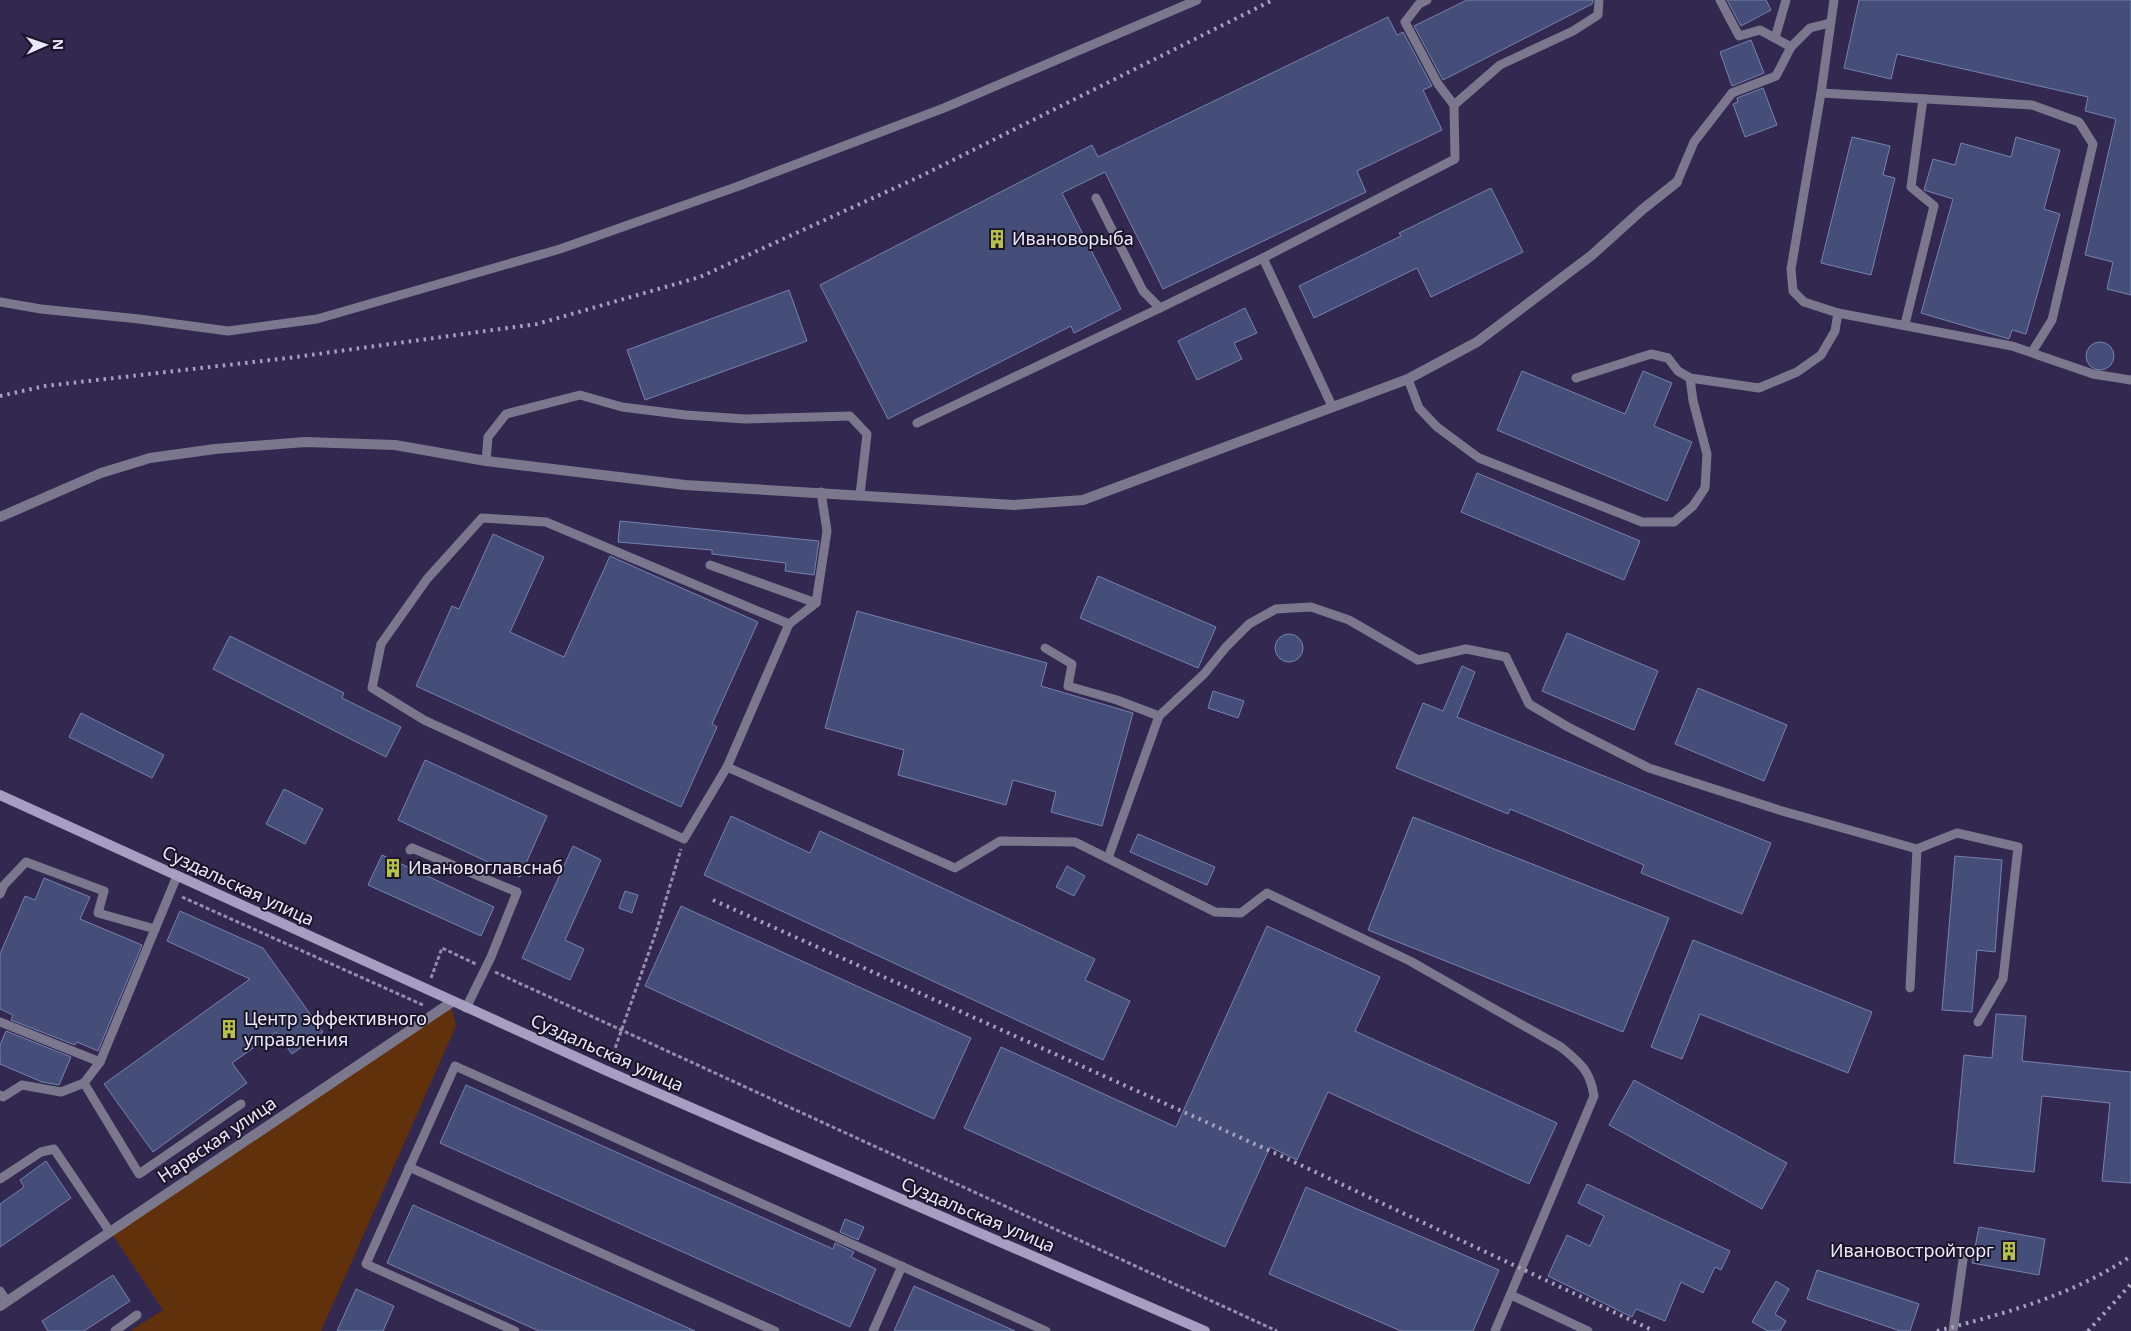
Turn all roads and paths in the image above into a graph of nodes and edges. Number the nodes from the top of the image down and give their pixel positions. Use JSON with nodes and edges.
{"nodes":[{"id":1,"x":1197,"y":0,"type":"edge"},
{"id":2,"x":1427,"y":0,"type":"edge"},
{"id":3,"x":1599,"y":0,"type":"edge"},
{"id":4,"x":1720,"y":0,"type":"edge"},
{"id":5,"x":1786,"y":0,"type":"edge"},
{"id":6,"x":1834,"y":0,"type":"edge"},
{"id":7,"x":1830,"y":23,"type":"junction"},
{"id":8,"x":1774,"y":38,"type":"junction"},
{"id":9,"x":1791,"y":47,"type":"junction"},
{"id":10,"x":1821,"y":93,"type":"junction"},
{"id":11,"x":1923,"y":99,"type":"junction"},
{"id":12,"x":1454,"y":105,"type":"junction"},
{"id":13,"x":1676,"y":182,"type":"joint"},
{"id":14,"x":1096,"y":198,"type":"dead end"},
{"id":15,"x":1263,"y":258,"type":"junction"},
{"id":16,"x":0,"y":302,"type":"edge"},
{"id":17,"x":1160,"y":308,"type":"junction"},
{"id":18,"x":1838,"y":313,"type":"junction"},
{"id":19,"x":1905,"y":324,"type":"junction"},
{"id":20,"x":2032,"y":352,"type":"junction"},
{"id":21,"x":1576,"y":378,"type":"dead end"},
{"id":22,"x":1690,"y":378,"type":"junction"},
{"id":23,"x":1408,"y":379,"type":"junction"},
{"id":24,"x":2131,"y":380,"type":"edge"},
{"id":25,"x":1332,"y":406,"type":"junction"},
{"id":26,"x":917,"y":423,"type":"dead end"},
{"id":27,"x":486,"y":461,"type":"junction"},
{"id":28,"x":821,"y":492,"type":"junction"},
{"id":29,"x":860,"y":496,"type":"junction"},
{"id":30,"x":0,"y":517,"type":"edge"},
{"id":31,"x":710,"y":565,"type":"dead end"},
{"id":32,"x":816,"y":603,"type":"junction"},
{"id":33,"x":789,"y":624,"type":"junction"},
{"id":34,"x":1045,"y":648,"type":"dead end"},
{"id":35,"x":1159,"y":716,"type":"junction"},
{"id":36,"x":727,"y":766,"type":"junction"},
{"id":37,"x":0,"y":795,"type":"edge"},
{"id":38,"x":684,"y":839,"type":"junction"},
{"id":39,"x":1917,"y":849,"type":"junction"},
{"id":40,"x":410,"y":850,"type":"dead end"},
{"id":41,"x":1108,"y":858,"type":"junction"},
{"id":42,"x":177,"y":876,"type":"junction"},
{"id":43,"x":170,"y":892,"type":"junction"},
{"id":44,"x":0,"y":894,"type":"edge"},
{"id":45,"x":155,"y":929,"type":"junction"},
{"id":46,"x":485,"y":968,"type":"junction"},
{"id":47,"x":1910,"y":988,"type":"dead end"},
{"id":48,"x":426,"y":990,"type":"junction"},
{"id":49,"x":452,"y":1002,"type":"junction"},
{"id":50,"x":418,"y":1003,"type":"junction"},
{"id":51,"x":466,"y":1008,"type":"junction"},
{"id":52,"x":436,"y":1012,"type":"junction"},
{"id":53,"x":0,"y":1022,"type":"edge"},
{"id":54,"x":1978,"y":1022,"type":"dead end"},
{"id":55,"x":621,"y":1032,"type":"junction"},
{"id":56,"x":100,"y":1062,"type":"junction"},
{"id":57,"x":607,"y":1071,"type":"junction"},
{"id":58,"x":84,"y":1082,"type":"junction"},
{"id":59,"x":0,"y":1095,"type":"edge"},
{"id":60,"x":242,"y":1104,"type":"dead end"},
{"id":61,"x":409,"y":1167,"type":"junction"},
{"id":62,"x":0,"y":1179,"type":"edge"},
{"id":63,"x":110,"y":1232,"type":"junction"},
{"id":64,"x":1964,"y":1253,"type":"dead end"},
{"id":65,"x":902,"y":1266,"type":"junction"},
{"id":66,"x":0,"y":1291,"type":"edge"},
{"id":67,"x":1510,"y":1295,"type":"junction"},
{"id":68,"x":3,"y":1303,"type":"edge"},
{"id":69,"x":137,"y":1315,"type":"dead end"},
{"id":70,"x":115,"y":1331,"type":"edge"},
{"id":71,"x":515,"y":1331,"type":"edge"},
{"id":72,"x":776,"y":1331,"type":"edge"},
{"id":73,"x":873,"y":1331,"type":"edge"},
{"id":74,"x":1046,"y":1331,"type":"edge"},
{"id":75,"x":1205,"y":1331,"type":"edge"},
{"id":76,"x":1278,"y":1331,"type":"edge"},
{"id":77,"x":1495,"y":1331,"type":"edge"},
{"id":78,"x":1586,"y":1331,"type":"edge"},
{"id":79,"x":1953,"y":1331,"type":"edge"}],
"edges":[{"from":1,"to":16,"type":"lane"},
{"from":2,"to":12,"type":"lane"},
{"from":3,"to":12,"type":"lane"},
{"from":4,"to":8,"type":"lane"},
{"from":5,"to":8,"type":"lane"},
{"from":6,"to":7,"type":"lane"},
{"from":7,"to":9,"type":"lane"},
{"from":7,"to":10,"type":"lane"},
{"from":8,"to":9,"type":"lane"},
{"from":9,"to":13,"type":"lane"},
{"from":10,"to":11,"type":"lane"},
{"from":10,"to":18,"type":"lane"},
{"from":11,"to":19,"type":"lane"},
{"from":11,"to":20,"type":"lane"},
{"from":12,"to":15,"type":"lane"},
{"from":13,"to":23,"type":"street"},
{"from":14,"to":17,"type":"lane"},
{"from":15,"to":17,"type":"lane"},
{"from":15,"to":25,"type":"lane"},
{"from":17,"to":26,"type":"lane"},
{"from":18,"to":19,"type":"lane"},
{"from":18,"to":22,"type":"lane"},
{"from":19,"to":20,"type":"lane"},
{"from":20,"to":24,"type":"lane"},
{"from":21,"to":22,"type":"lane"},
{"from":22,"to":23,"type":"lane"},
{"from":23,"to":25,"type":"street"},
{"from":25,"to":29,"type":"street"},
{"from":27,"to":28,"type":"street"},
{"from":27,"to":29,"type":"lane"},
{"from":27,"to":30,"type":"street"},
{"from":28,"to":29,"type":"street"},
{"from":28,"to":32,"type":"lane"},
{"from":31,"to":32,"type":"lane"},
{"from":32,"to":33,"type":"lane"},
{"from":33,"to":36,"type":"lane"},
{"from":33,"to":38,"type":"lane"},
{"from":34,"to":35,"type":"lane"},
{"from":35,"to":39,"type":"lane"},
{"from":35,"to":41,"type":"lane"},
{"from":36,"to":38,"type":"lane"},
{"from":36,"to":41,"type":"lane"},
{"from":37,"to":42,"type":"main road","name":"Суздальская улица"},
{"from":38,"to":55,"type":"path"},
{"from":39,"to":47,"type":"lane"},
{"from":39,"to":54,"type":"lane"},
{"from":40,"to":46,"type":"lane"},
{"from":41,"to":67,"type":"lane"},
{"from":42,"to":43,"type":"lane"},
{"from":42,"to":48,"type":"main road","name":"Суздальская улица"},
{"from":43,"to":45,"type":"lane"},
{"from":43,"to":50,"type":"path"},
{"from":44,"to":45,"type":"lane"},
{"from":45,"to":56,"type":"lane"},
{"from":46,"to":48,"type":"path"},
{"from":46,"to":51,"type":"lane"},
{"from":46,"to":55,"type":"path"},
{"from":48,"to":49,"type":"main road","name":"Суздальская улица"},
{"from":48,"to":50,"type":"path"},
{"from":49,"to":51,"type":"main road","name":"Суздальская улица"},
{"from":49,"to":52,"type":"street","name":"Нарвская улица"},
{"from":50,"to":52,"type":"path"},
{"from":51,"to":57,"type":"main road","name":"Суздальская улица"},
{"from":52,"to":63,"type":"street","name":"Нарвская улица"},
{"from":53,"to":56,"type":"lane"},
{"from":55,"to":57,"type":"path"},
{"from":55,"to":76,"type":"path"},
{"from":56,"to":58,"type":"lane"},
{"from":57,"to":75,"type":"main road","name":"Суздальская улица"},
{"from":58,"to":59,"type":"lane"},
{"from":58,"to":60,"type":"lane"},
{"from":61,"to":65,"type":"lane"},
{"from":61,"to":71,"type":"lane"},
{"from":61,"to":72,"type":"lane"},
{"from":62,"to":63,"type":"lane"},
{"from":63,"to":68,"type":"street","name":"Нарвская улица"},
{"from":64,"to":79,"type":"lane"},
{"from":65,"to":73,"type":"lane"},
{"from":65,"to":74,"type":"lane"},
{"from":66,"to":68,"type":"lane"},
{"from":67,"to":77,"type":"lane"},
{"from":67,"to":78,"type":"lane"},
{"from":69,"to":70,"type":"lane"}]}
